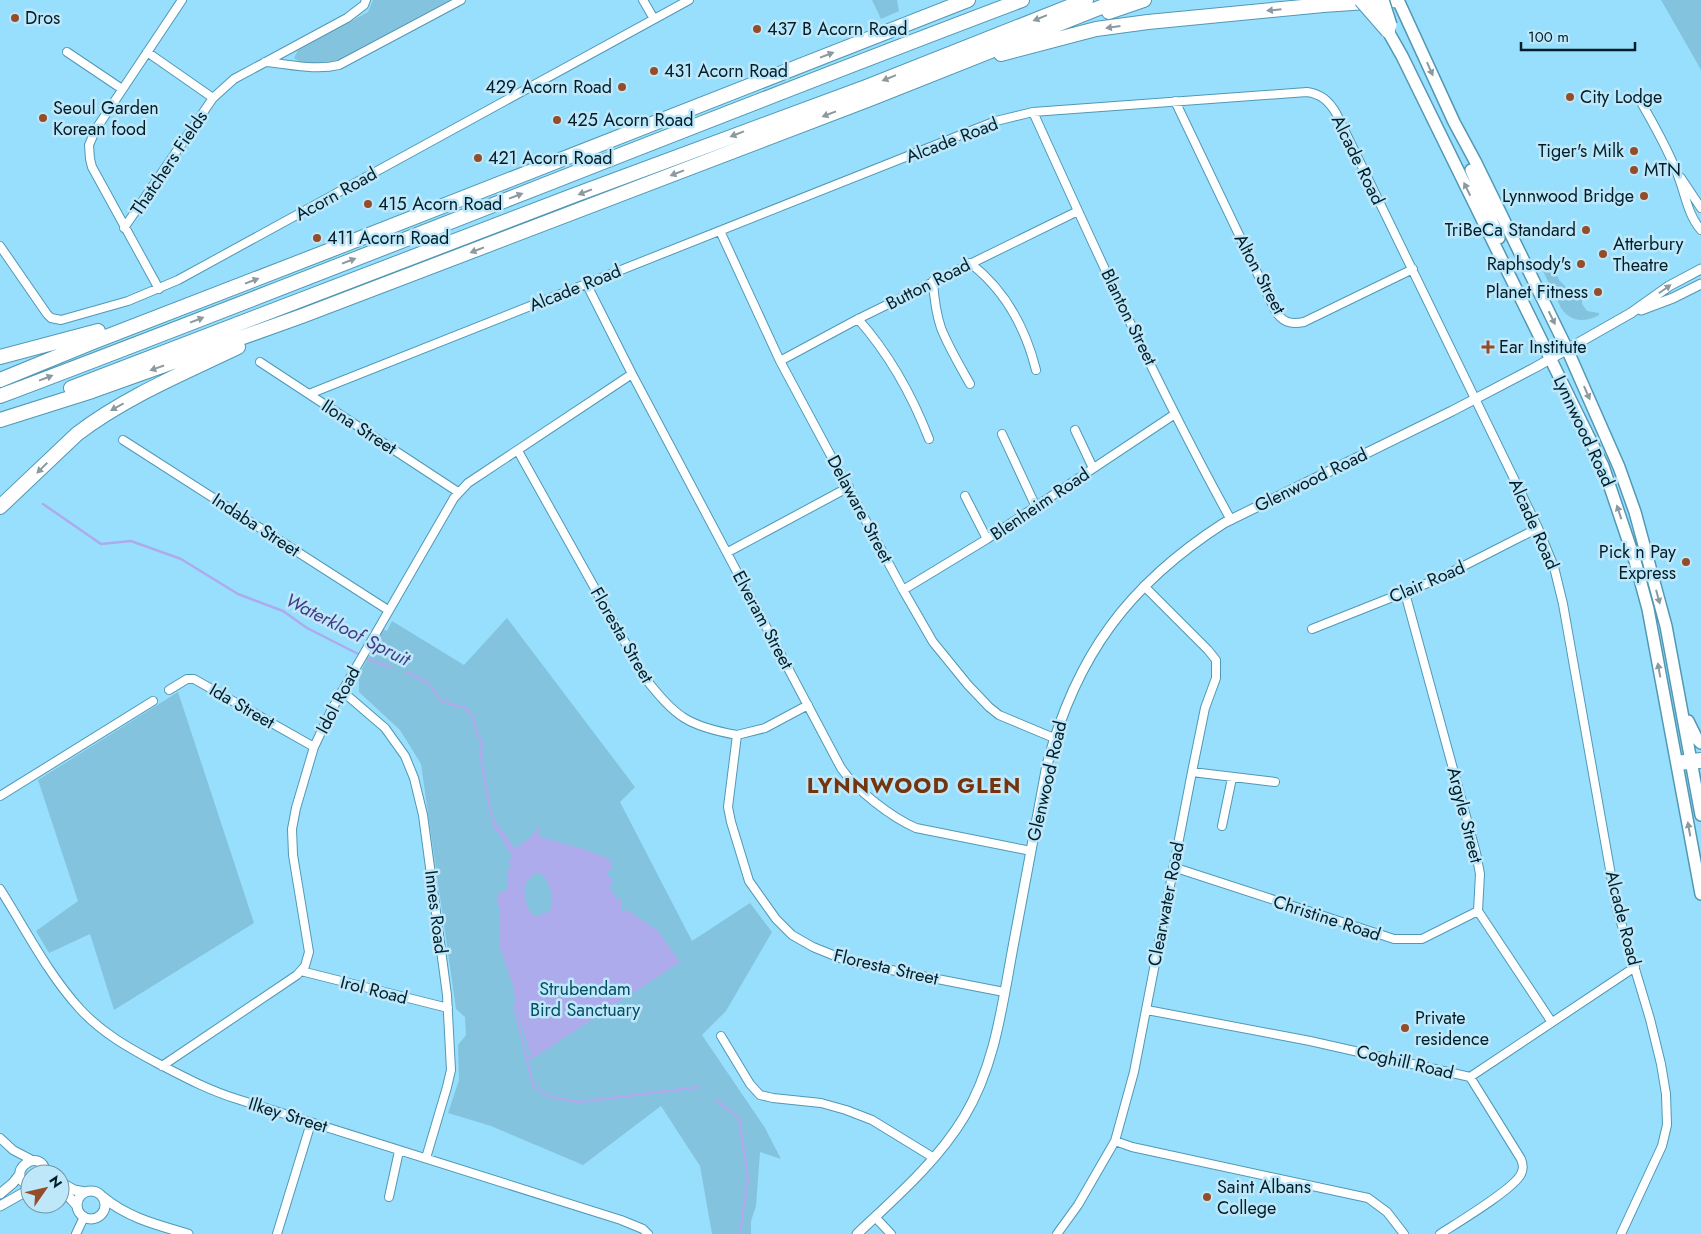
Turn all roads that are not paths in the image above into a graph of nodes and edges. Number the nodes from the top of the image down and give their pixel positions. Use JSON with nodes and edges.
{"nodes":[{"id":1,"x":182,"y":0,"type":"edge"},
{"id":2,"x":366,"y":0,"type":"edge"},
{"id":3,"x":461,"y":0,"type":"edge"},
{"id":4,"x":643,"y":0,"type":"edge"},
{"id":5,"x":689,"y":0,"type":"edge"},
{"id":6,"x":968,"y":0,"type":"edge"},
{"id":7,"x":972,"y":0,"type":"edge"},
{"id":8,"x":1022,"y":0,"type":"edge"},
{"id":9,"x":1086,"y":0,"type":"edge"},
{"id":10,"x":1118,"y":0,"type":"edge"},
{"id":11,"x":1144,"y":0,"type":"edge"},
{"id":12,"x":1361,"y":0,"type":"edge"},
{"id":13,"x":1372,"y":0,"type":"edge"},
{"id":14,"x":1383,"y":0,"type":"edge"},
{"id":15,"x":1398,"y":0,"type":"edge"},
{"id":16,"x":953,"y":6,"type":"junction"},
{"id":17,"x":654,"y":19,"type":"junction"},
{"id":18,"x":1390,"y":33,"type":"junction"},
{"id":19,"x":998,"y":47,"type":"junction"},
{"id":20,"x":67,"y":52,"type":"dead end"},
{"id":21,"x":147,"y":52,"type":"junction"},
{"id":22,"x":265,"y":62,"type":"junction"},
{"id":23,"x":122,"y":89,"type":"junction"},
{"id":24,"x":1638,"y":97,"type":"dead end"},
{"id":25,"x":213,"y":98,"type":"junction"},
{"id":26,"x":870,"y":99,"type":"junction"},
{"id":27,"x":1175,"y":101,"type":"junction"},
{"id":28,"x":1033,"y":112,"type":"junction"},
{"id":29,"x":1454,"y":122,"type":"junction"},
{"id":30,"x":1677,"y":172,"type":"junction"},
{"id":31,"x":1701,"y":208,"type":"edge"},
{"id":32,"x":1078,"y":210,"type":"junction"},
{"id":33,"x":124,"y":228,"type":"junction"},
{"id":34,"x":1701,"y":230,"type":"edge"},
{"id":35,"x":720,"y":231,"type":"junction"},
{"id":36,"x":0,"y":246,"type":"edge"},
{"id":37,"x":970,"y":262,"type":"junction"},
{"id":38,"x":1413,"y":269,"type":"junction"},
{"id":39,"x":1701,"y":269,"type":"edge"},
{"id":40,"x":933,"y":281,"type":"junction"},
{"id":41,"x":586,"y":283,"type":"junction"},
{"id":42,"x":1701,"y":284,"type":"edge"},
{"id":43,"x":159,"y":289,"type":"junction"},
{"id":44,"x":190,"y":304,"type":"junction"},
{"id":45,"x":1631,"y":313,"type":"junction"},
{"id":46,"x":302,"y":316,"type":"junction"},
{"id":47,"x":858,"y":318,"type":"junction"},
{"id":48,"x":75,"y":349,"type":"junction"},
{"id":49,"x":1567,"y":349,"type":"junction"},
{"id":50,"x":0,"y":357,"type":"edge"},
{"id":51,"x":1549,"y":359,"type":"junction"},
{"id":52,"x":780,"y":361,"type":"junction"},
{"id":53,"x":260,"y":362,"type":"dead end"},
{"id":54,"x":1036,"y":370,"type":"dead end"},
{"id":55,"x":0,"y":373,"type":"edge"},
{"id":56,"x":632,"y":374,"type":"junction"},
{"id":57,"x":0,"y":380,"type":"edge"},
{"id":58,"x":970,"y":384,"type":"dead end"},
{"id":59,"x":309,"y":394,"type":"junction"},
{"id":60,"x":0,"y":396,"type":"edge"},
{"id":61,"x":1475,"y":398,"type":"junction"},
{"id":62,"x":1175,"y":414,"type":"junction"},
{"id":63,"x":0,"y":416,"type":"edge"},
{"id":64,"x":0,"y":420,"type":"edge"},
{"id":65,"x":1075,"y":430,"type":"dead end"},
{"id":66,"x":1002,"y":434,"type":"dead end"},
{"id":67,"x":929,"y":439,"type":"dead end"},
{"id":68,"x":123,"y":440,"type":"dead end"},
{"id":69,"x":518,"y":451,"type":"junction"},
{"id":70,"x":1094,"y":468,"type":"junction"},
{"id":71,"x":848,"y":487,"type":"junction"},
{"id":72,"x":458,"y":492,"type":"junction"},
{"id":73,"x":964,"y":496,"type":"dead end"},
{"id":74,"x":0,"y":507,"type":"edge"},
{"id":75,"x":1036,"y":507,"type":"junction"},
{"id":76,"x":1231,"y":520,"type":"junction"},
{"id":77,"x":1538,"y":528,"type":"junction"},
{"id":78,"x":987,"y":539,"type":"junction"},
{"id":79,"x":728,"y":552,"type":"junction"},
{"id":80,"x":1144,"y":586,"type":"junction"},
{"id":81,"x":903,"y":590,"type":"junction"},
{"id":82,"x":1404,"y":593,"type":"junction"},
{"id":83,"x":388,"y":610,"type":"junction"},
{"id":84,"x":1312,"y":629,"type":"dead end"},
{"id":85,"x":169,"y":690,"type":"dead end"},
{"id":86,"x":342,"y":691,"type":"junction"},
{"id":87,"x":153,"y":701,"type":"dead end"},
{"id":88,"x":808,"y":705,"type":"junction"},
{"id":89,"x":1681,"y":706,"type":"junction"},
{"id":90,"x":737,"y":735,"type":"junction"},
{"id":91,"x":1054,"y":738,"type":"junction"},
{"id":92,"x":1701,"y":743,"type":"edge"},
{"id":93,"x":314,"y":747,"type":"junction"},
{"id":94,"x":1696,"y":761,"type":"edge"},
{"id":95,"x":1676,"y":763,"type":"junction"},
{"id":96,"x":1192,"y":772,"type":"junction"},
{"id":97,"x":1232,"y":778,"type":"junction"},
{"id":98,"x":1275,"y":782,"type":"dead end"},
{"id":99,"x":0,"y":796,"type":"edge"},
{"id":100,"x":1701,"y":815,"type":"edge"},
{"id":101,"x":1222,"y":826,"type":"dead end"},
{"id":102,"x":1031,"y":851,"type":"junction"},
{"id":103,"x":1173,"y":867,"type":"junction"},
{"id":104,"x":0,"y":889,"type":"edge"},
{"id":105,"x":1701,"y":894,"type":"edge"},
{"id":106,"x":1478,"y":911,"type":"junction"},
{"id":107,"x":1635,"y":967,"type":"junction"},
{"id":108,"x":301,"y":971,"type":"junction"},
{"id":109,"x":1004,"y":992,"type":"junction"},
{"id":110,"x":448,"y":1008,"type":"junction"},
{"id":111,"x":1146,"y":1010,"type":"junction"},
{"id":112,"x":1551,"y":1021,"type":"junction"},
{"id":113,"x":720,"y":1036,"type":"dead end"},
{"id":114,"x":162,"y":1066,"type":"junction"},
{"id":115,"x":1470,"y":1076,"type":"junction"},
{"id":116,"x":311,"y":1123,"type":"junction"},
{"id":117,"x":0,"y":1138,"type":"edge"},
{"id":118,"x":1115,"y":1141,"type":"junction"},
{"id":119,"x":13,"y":1150,"type":"junction"},
{"id":120,"x":399,"y":1151,"type":"junction"},
{"id":121,"x":426,"y":1158,"type":"junction"},
{"id":122,"x":934,"y":1158,"type":"junction"},
{"id":123,"x":32,"y":1160,"type":"junction"},
{"id":124,"x":26,"y":1164,"type":"edge"},
{"id":125,"x":41,"y":1164,"type":"edge"},
{"id":126,"x":20,"y":1167,"type":"edge"},
{"id":127,"x":20,"y":1172,"type":"edge"},
{"id":128,"x":70,"y":1188,"type":"edge"},
{"id":129,"x":85,"y":1192,"type":"junction"},
{"id":130,"x":0,"y":1194,"type":"edge"},
{"id":131,"x":20,"y":1194,"type":"edge"},
{"id":132,"x":389,"y":1196,"type":"dead end"},
{"id":133,"x":70,"y":1198,"type":"edge"},
{"id":134,"x":104,"y":1198,"type":"junction"},
{"id":135,"x":0,"y":1206,"type":"edge"},
{"id":136,"x":77,"y":1206,"type":"junction"},
{"id":137,"x":102,"y":1215,"type":"junction"},
{"id":138,"x":131,"y":1216,"type":"junction"},
{"id":139,"x":84,"y":1217,"type":"junction"},
{"id":140,"x":875,"y":1217,"type":"junction"},
{"id":141,"x":76,"y":1234,"type":"edge"},
{"id":142,"x":188,"y":1234,"type":"edge"},
{"id":143,"x":277,"y":1234,"type":"edge"},
{"id":144,"x":648,"y":1234,"type":"edge"},
{"id":145,"x":857,"y":1234,"type":"edge"},
{"id":146,"x":891,"y":1234,"type":"edge"},
{"id":147,"x":1057,"y":1234,"type":"edge"},
{"id":148,"x":1404,"y":1234,"type":"edge"},
{"id":149,"x":1440,"y":1234,"type":"edge"},
{"id":150,"x":1620,"y":1234,"type":"edge"}],
"edges":[{"from":1,"to":21,"type":"street","name":"Thatchers Fields"},
{"from":2,"to":22,"type":"street","name":"Thatchers Fields"},
{"from":3,"to":22,"type":"street"},
{"from":4,"to":17,"type":"street"},
{"from":5,"to":17,"type":"street","name":"Acorn Road"},
{"from":6,"to":16,"type":"highway"},
{"from":7,"to":16,"type":"highway"},
{"from":60,"to":8,"type":"highway","one_way":true},
{"from":9,"to":63,"type":"highway","one_way":true},
{"from":10,"to":19,"type":"highway"},
{"from":11,"to":19,"type":"highway"},
{"from":12,"to":18,"type":"highway","bridge":true},
{"from":13,"to":18,"type":"main road","name":"Lynnwood Road","bridge":true},
{"from":14,"to":18,"type":"main road","bridge":true},
{"from":15,"to":26,"type":"highway","one_way":true},
{"from":15,"to":29,"type":"main road","name":"Lynnwood Road","one_way":true},
{"from":44,"to":16,"type":"highway","one_way":true},
{"from":17,"to":43,"type":"street","name":"Acorn Road"},
{"from":51,"to":18,"type":"main road","name":"Lynnwood Road","one_way":true},
{"from":19,"to":26,"type":"highway"},
{"from":20,"to":23,"type":"street"},
{"from":21,"to":23,"type":"street","name":"Thatchers Fields"},
{"from":21,"to":25,"type":"street","name":"Thatchers Fields"},
{"from":22,"to":25,"type":"street","name":"Thatchers Fields"},
{"from":23,"to":33,"type":"street","name":"Thatchers Fields"},
{"from":24,"to":30,"type":"street"},
{"from":25,"to":33,"type":"street","name":"Thatchers Fields"},
{"from":26,"to":46,"type":"highway","one_way":true},
{"from":27,"to":28,"type":"street","name":"Alcade Road"},
{"from":27,"to":38,"type":"street","name":"Alcade Road"},
{"from":27,"to":38,"type":"street","name":"Alton Street"},
{"from":28,"to":32,"type":"street","name":"Blanton Street"},
{"from":28,"to":35,"type":"street","name":"Alcade Road"},
{"from":29,"to":49,"type":"main road","name":"Lynnwood Road","one_way":true},
{"from":29,"to":51,"type":"main road"},
{"from":30,"to":31,"type":"street"},
{"from":30,"to":34,"type":"street"},
{"from":32,"to":37,"type":"street","name":"Button Road"},
{"from":32,"to":62,"type":"street","name":"Blanton Street"},
{"from":33,"to":43,"type":"street","name":"Thatchers Fields"},
{"from":35,"to":41,"type":"street","name":"Alcade Road"},
{"from":35,"to":52,"type":"street","name":"Delaware Street"},
{"from":36,"to":43,"type":"street","name":"Acorn Road"},
{"from":37,"to":40,"type":"street","name":"Button Road"},
{"from":37,"to":54,"type":"street"},
{"from":38,"to":61,"type":"street","name":"Alcade Road"},
{"from":45,"to":39,"type":"street","one_way":true},
{"from":40,"to":47,"type":"street","name":"Button Road"},
{"from":40,"to":58,"type":"street"},
{"from":41,"to":56,"type":"street","name":"Elveram Street"},
{"from":41,"to":59,"type":"street","name":"Alcade Road"},
{"from":42,"to":45,"type":"street"},
{"from":44,"to":48,"type":"highway"},
{"from":44,"to":50,"type":"highway"},
{"from":45,"to":49,"type":"street","name":"Glenwood Road"},
{"from":46,"to":64,"type":"highway","one_way":true},
{"from":46,"to":74,"type":"highway","one_way":true},
{"from":47,"to":52,"type":"street","name":"Button Road"},
{"from":47,"to":67,"type":"street"},
{"from":48,"to":55,"type":"highway"},
{"from":48,"to":57,"type":"highway"},
{"from":49,"to":51,"type":"street","name":"Glenwood Road"},
{"from":49,"to":89,"type":"main road","name":"Lynnwood Road","one_way":true},
{"from":51,"to":61,"type":"street","name":"Glenwood Road"},
{"from":95,"to":51,"type":"main road","name":"Lynnwood Road","one_way":true},
{"from":52,"to":71,"type":"street","name":"Delaware Street"},
{"from":53,"to":59,"type":"street","name":"Ilona Street"},
{"from":56,"to":69,"type":"street","name":"Idol Road"},
{"from":56,"to":79,"type":"street","name":"Elveram Street"},
{"from":59,"to":72,"type":"street","name":"Ilona Street"},
{"from":61,"to":76,"type":"street","name":"Glenwood Road"},
{"from":61,"to":77,"type":"street","name":"Alcade Road"},
{"from":62,"to":70,"type":"street","name":"Blenheim Road"},
{"from":62,"to":76,"type":"street","name":"Blanton Street"},
{"from":65,"to":70,"type":"street"},
{"from":66,"to":75,"type":"street"},
{"from":68,"to":83,"type":"street","name":"Indaba Street"},
{"from":69,"to":72,"type":"street","name":"Idol Road"},
{"from":69,"to":90,"type":"street","name":"Floresta Street"},
{"from":70,"to":75,"type":"street","name":"Blenheim Road"},
{"from":71,"to":79,"type":"street"},
{"from":71,"to":81,"type":"street","name":"Delaware Street"},
{"from":72,"to":83,"type":"street","name":"Idol Road"},
{"from":73,"to":78,"type":"street"},
{"from":75,"to":78,"type":"street","name":"Blenheim Road"},
{"from":76,"to":80,"type":"street","name":"Glenwood Road"},
{"from":77,"to":82,"type":"street","name":"Clair Road"},
{"from":77,"to":107,"type":"street","name":"Alcade Road"},
{"from":78,"to":81,"type":"street","name":"Blenheim Road"},
{"from":79,"to":88,"type":"street","name":"Elveram Street"},
{"from":80,"to":91,"type":"street","name":"Glenwood Road"},
{"from":80,"to":96,"type":"street","name":"Clearwater Road"},
{"from":81,"to":91,"type":"street","name":"Delaware Street"},
{"from":82,"to":84,"type":"street","name":"Clair Road"},
{"from":82,"to":106,"type":"street","name":"Argyle Street"},
{"from":83,"to":86,"type":"street","name":"Idol Road"},
{"from":85,"to":93,"type":"street","name":"Ida Street"},
{"from":86,"to":93,"type":"street","name":"Idol Road"},
{"from":86,"to":110,"type":"street","name":"Innes Road"},
{"from":87,"to":99,"type":"street"},
{"from":88,"to":90,"type":"street"},
{"from":88,"to":102,"type":"street","name":"Elveram Street"},
{"from":89,"to":92,"type":"main road"},
{"from":89,"to":94,"type":"main road","name":"Lynnwood Road"},
{"from":90,"to":109,"type":"street","name":"Floresta Street"},
{"from":91,"to":102,"type":"street","name":"Glenwood Road"},
{"from":93,"to":108,"type":"street","name":"Idol Road"},
{"from":94,"to":95,"type":"street"},
{"from":94,"to":100,"type":"main road","name":"Lynnwood Road"},
{"from":105,"to":95,"type":"main road","name":"Lynnwood Road","one_way":true},
{"from":96,"to":97,"type":"street"},
{"from":96,"to":103,"type":"street","name":"Clearwater Road"},
{"from":97,"to":98,"type":"street"},
{"from":97,"to":101,"type":"street"},
{"from":102,"to":109,"type":"street","name":"Glenwood Road"},
{"from":103,"to":106,"type":"street","name":"Christine Road"},
{"from":103,"to":111,"type":"street","name":"Clearwater Road"},
{"from":104,"to":114,"type":"street","name":"Ilkey Street"},
{"from":106,"to":112,"type":"street"},
{"from":107,"to":112,"type":"street","name":"Coghill Road"},
{"from":107,"to":150,"type":"street","name":"Alcade Road"},
{"from":108,"to":110,"type":"street","name":"Irol Road"},
{"from":108,"to":114,"type":"street"},
{"from":109,"to":122,"type":"street","name":"Glenwood Road"},
{"from":110,"to":121,"type":"street","name":"Innes Road"},
{"from":111,"to":115,"type":"street","name":"Coghill Road"},
{"from":111,"to":118,"type":"street","name":"Clearwater Road"},
{"from":112,"to":115,"type":"street","name":"Coghill Road"},
{"from":113,"to":122,"type":"street"},
{"from":114,"to":116,"type":"street","name":"Ilkey Street"},
{"from":115,"to":149,"type":"street"},
{"from":116,"to":120,"type":"street","name":"Ilkey Street"},
{"from":116,"to":143,"type":"street"},
{"from":117,"to":119,"type":"street"},
{"from":118,"to":147,"type":"street","name":"Clearwater Road"},
{"from":118,"to":148,"type":"street"},
{"from":119,"to":123,"type":"street"},
{"from":119,"to":126,"type":"street"},
{"from":120,"to":121,"type":"street","name":"Ilkey Street"},
{"from":120,"to":132,"type":"street"},
{"from":121,"to":144,"type":"street","name":"Ilkey Street"},
{"from":122,"to":140,"type":"street","name":"Glenwood Road"},
{"from":123,"to":124,"type":"street"},
{"from":123,"to":125,"type":"street"},
{"from":127,"to":130,"type":"street"},
{"from":128,"to":129,"type":"street"},
{"from":129,"to":134,"type":"street"},
{"from":129,"to":136,"type":"street"},
{"from":131,"to":135,"type":"street"},
{"from":133,"to":136,"type":"street"},
{"from":134,"to":137,"type":"street"},
{"from":134,"to":138,"type":"street"},
{"from":136,"to":139,"type":"street"},
{"from":137,"to":138,"type":"street"},
{"from":137,"to":139,"type":"street"},
{"from":138,"to":142,"type":"street"},
{"from":139,"to":141,"type":"street"},
{"from":140,"to":145,"type":"street","name":"Glenwood Road"},
{"from":140,"to":146,"type":"street"}]}
